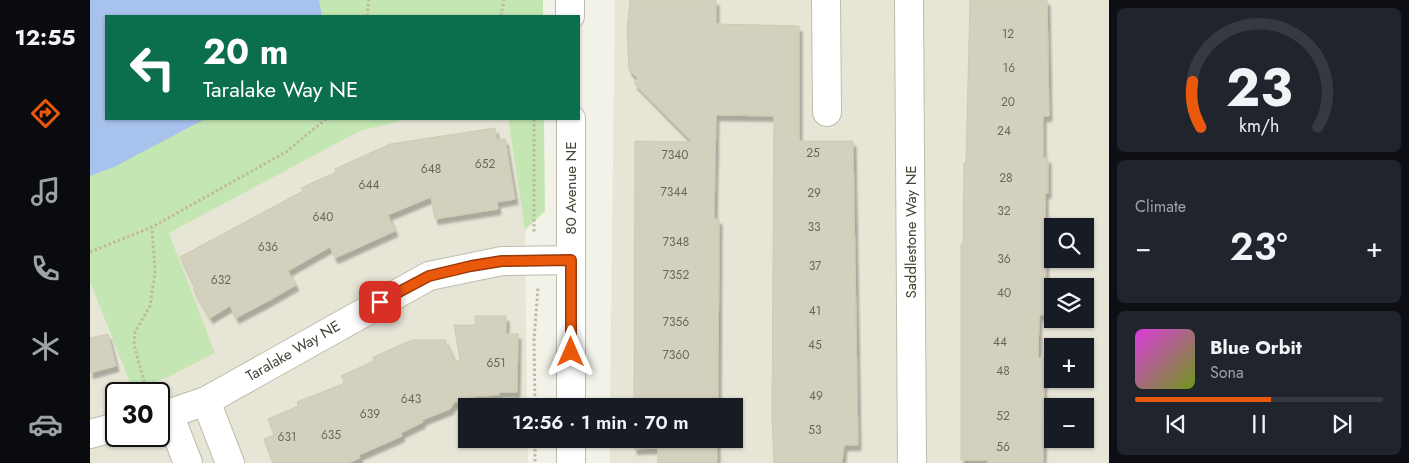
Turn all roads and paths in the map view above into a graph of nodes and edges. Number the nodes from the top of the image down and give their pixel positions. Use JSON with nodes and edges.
{"nodes":[{"id":1,"x":369,"y":0,"type":"edge"},
{"id":2,"x":504,"y":0,"type":"edge"},
{"id":3,"x":570,"y":0,"type":"edge"},
{"id":4,"x":826,"y":0,"type":"edge"},
{"id":5,"x":909,"y":0,"type":"edge"},
{"id":6,"x":367,"y":15,"type":"edge"},
{"id":7,"x":501,"y":15,"type":"edge"},
{"id":8,"x":570,"y":15,"type":"edge"},
{"id":9,"x":827,"y":112,"type":"dead end"},
{"id":10,"x":325,"y":120,"type":"edge"},
{"id":11,"x":534,"y":120,"type":"edge"},
{"id":12,"x":571,"y":120,"type":"edge"},
{"id":13,"x":152,"y":227,"type":"junction"},
{"id":14,"x":534,"y":229,"type":"dead end"},
{"id":15,"x":90,"y":252,"type":"edge"},
{"id":16,"x":571,"y":260,"type":"junction"},
{"id":17,"x":538,"y":292,"type":"dead end"},
{"id":18,"x":144,"y":382,"type":"edge"},
{"id":19,"x":535,"y":398,"type":"edge"},
{"id":20,"x":571,"y":398,"type":"edge"},
{"id":21,"x":206,"y":400,"type":"junction"},
{"id":22,"x":170,"y":413,"type":"edge"},
{"id":23,"x":170,"y":427,"type":"edge"},
{"id":24,"x":105,"y":431,"type":"edge"},
{"id":25,"x":90,"y":434,"type":"edge"},
{"id":26,"x":535,"y":448,"type":"edge"},
{"id":27,"x":571,"y":448,"type":"edge"},
{"id":28,"x":188,"y":463,"type":"edge"},
{"id":29,"x":230,"y":463,"type":"edge"},
{"id":30,"x":535,"y":463,"type":"edge"},
{"id":31,"x":571,"y":463,"type":"edge"},
{"id":32,"x":912,"y":463,"type":"edge"}],
"edges":[{"from":1,"to":6,"type":"path"},
{"from":2,"to":7,"type":"path"},
{"from":3,"to":8,"type":"street"},
{"from":4,"to":9,"type":"street"},
{"from":5,"to":32,"type":"street","name":"Saddlestone Way NE"},
{"from":10,"to":13,"type":"path"},
{"from":11,"to":14,"type":"path"},
{"from":12,"to":16,"type":"street","name":"80 Avenue NE"},
{"from":13,"to":15,"type":"path"},
{"from":13,"to":18,"type":"path"},
{"from":16,"to":20,"type":"street","name":"80 Avenue NE"},
{"from":16,"to":21,"type":"street","name":"Taralake Way NE"},
{"from":17,"to":19,"type":"path"},
{"from":21,"to":22,"type":"street","name":"Taralake Way NE"},
{"from":21,"to":29,"type":"street"},
{"from":23,"to":28,"type":"street"},
{"from":24,"to":25,"type":"street"},
{"from":26,"to":30,"type":"path"},
{"from":27,"to":31,"type":"street"}]}
